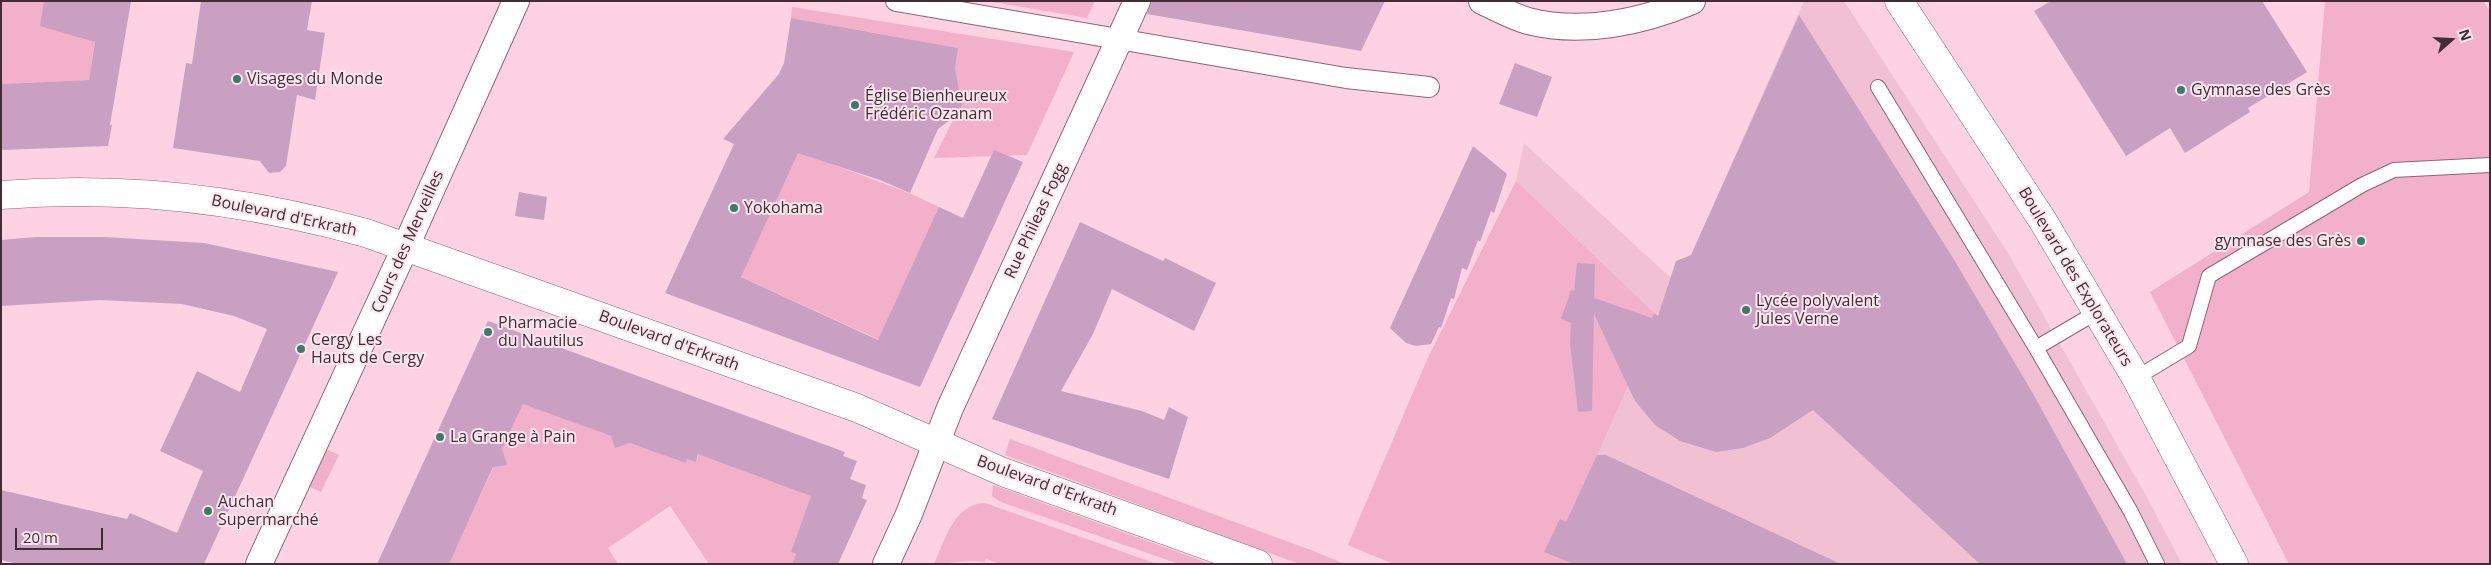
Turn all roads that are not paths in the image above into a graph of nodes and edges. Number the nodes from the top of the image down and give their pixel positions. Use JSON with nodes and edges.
{"nodes":[{"id":1,"x":516,"y":1,"type":"edge"},
{"id":2,"x":896,"y":1,"type":"edge"},
{"id":3,"x":1137,"y":1,"type":"edge"},
{"id":4,"x":1482,"y":1,"type":"edge"},
{"id":5,"x":1692,"y":1,"type":"edge"},
{"id":6,"x":1899,"y":1,"type":"edge"},
{"id":7,"x":1119,"y":41,"type":"junction"},
{"id":8,"x":1429,"y":87,"type":"dead end"},
{"id":9,"x":1878,"y":87,"type":"dead end"},
{"id":10,"x":2490,"y":165,"type":"edge"},
{"id":11,"x":1,"y":195,"type":"edge"},
{"id":12,"x":406,"y":246,"type":"junction"},
{"id":13,"x":2097,"y":312,"type":"junction"},
{"id":14,"x":2036,"y":348,"type":"junction"},
{"id":15,"x":2136,"y":378,"type":"junction"},
{"id":16,"x":935,"y":442,"type":"junction"},
{"id":17,"x":259,"y":564,"type":"edge"},
{"id":18,"x":886,"y":564,"type":"edge"},
{"id":19,"x":1258,"y":564,"type":"edge"},
{"id":20,"x":2158,"y":564,"type":"edge"},
{"id":21,"x":2234,"y":564,"type":"edge"}],
"edges":[{"from":1,"to":12,"type":"street","name":"Cours des Merveilles"},
{"from":2,"to":7,"type":"street"},
{"from":3,"to":7,"type":"street","name":"Rue Phileas Fogg"},
{"from":4,"to":5,"type":"street"},
{"from":6,"to":13,"type":"street","name":"Boulevard des Explorateurs"},
{"from":7,"to":8,"type":"street"},
{"from":7,"to":16,"type":"street","name":"Rue Phileas Fogg"},
{"from":9,"to":14,"type":"lane"},
{"from":10,"to":15,"type":"lane"},
{"from":11,"to":12,"type":"street","name":"Boulevard d'Erkrath"},
{"from":12,"to":16,"type":"street","name":"Boulevard d'Erkrath"},
{"from":12,"to":17,"type":"street","name":"Cours des Merveilles"},
{"from":13,"to":14,"type":"lane"},
{"from":13,"to":15,"type":"street","name":"Boulevard des Explorateurs"},
{"from":14,"to":20,"type":"lane"},
{"from":15,"to":21,"type":"street","name":"Boulevard des Explorateurs"},
{"from":16,"to":18,"type":"street","name":"Rue Phileas Fogg"},
{"from":16,"to":19,"type":"street","name":"Boulevard d'Erkrath"}]}
